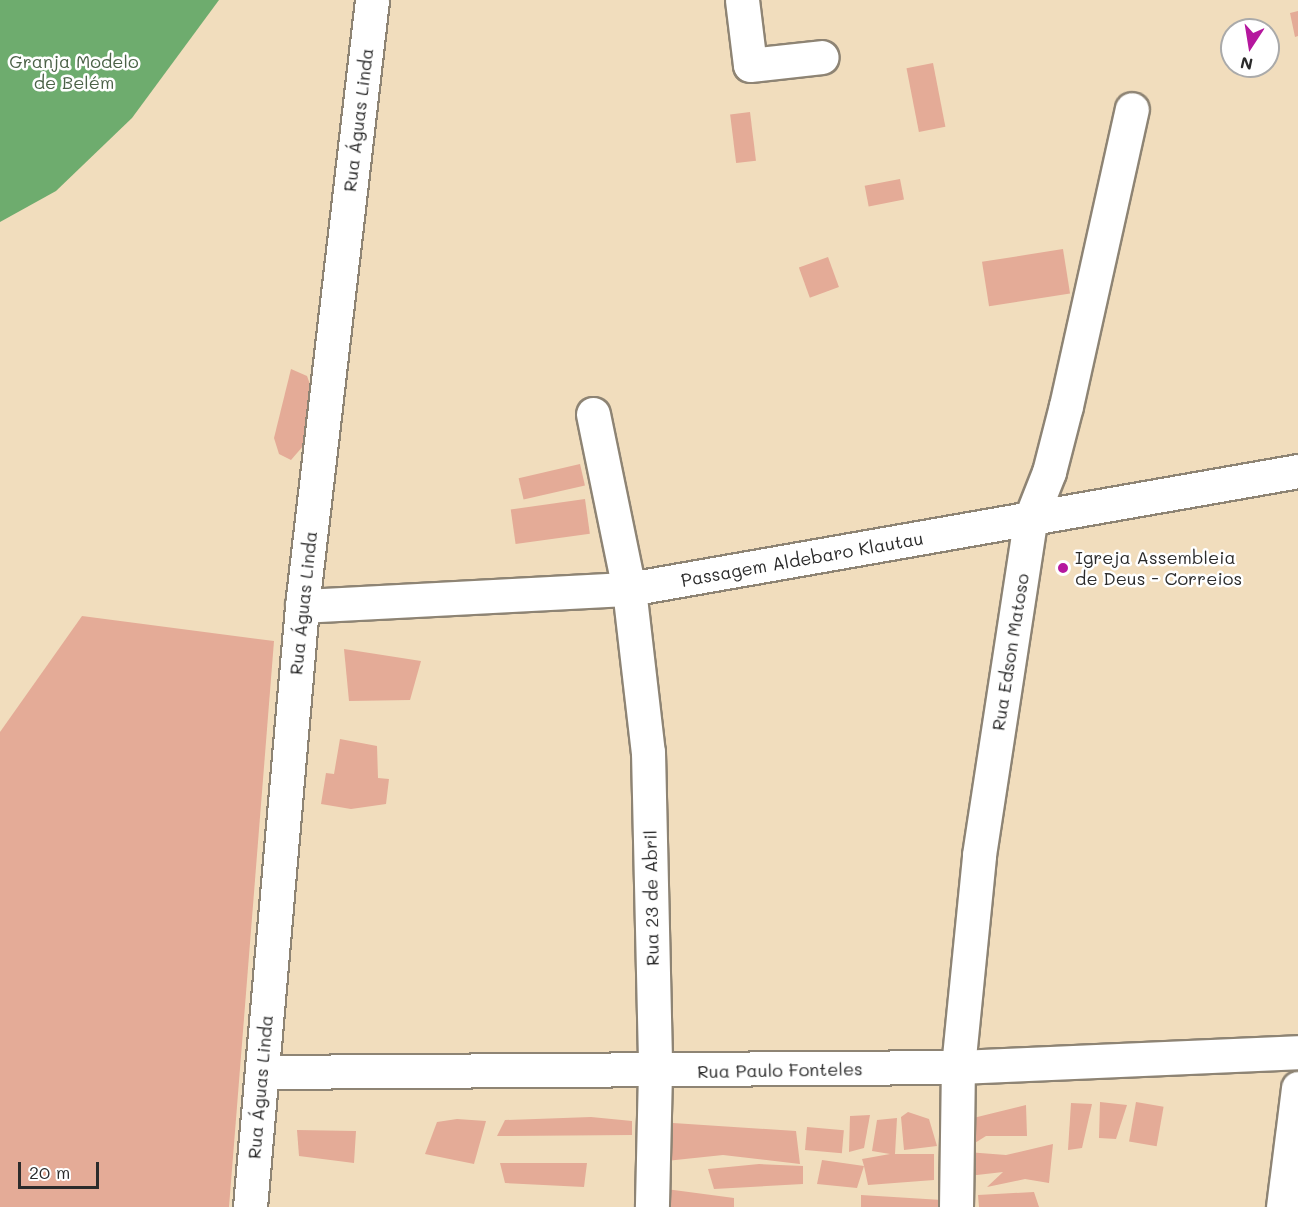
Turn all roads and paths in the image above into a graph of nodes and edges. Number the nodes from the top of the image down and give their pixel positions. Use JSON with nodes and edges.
{"nodes":[{"id":1,"x":372,"y":0,"type":"edge"},
{"id":2,"x":742,"y":0,"type":"edge"},
{"id":3,"x":822,"y":57,"type":"dead end"},
{"id":4,"x":1132,"y":109,"type":"dead end"},
{"id":5,"x":593,"y":414,"type":"dead end"},
{"id":6,"x":1298,"y":471,"type":"edge"},
{"id":7,"x":1030,"y":520,"type":"junction"},
{"id":8,"x":629,"y":589,"type":"junction"},
{"id":9,"x":302,"y":606,"type":"junction"},
{"id":10,"x":1298,"y":1052,"type":"edge"},
{"id":11,"x":958,"y":1067,"type":"junction"},
{"id":12,"x":655,"y":1071,"type":"junction"},
{"id":13,"x":262,"y":1072,"type":"junction"},
{"id":14,"x":1298,"y":1088,"type":"edge"},
{"id":15,"x":250,"y":1207,"type":"edge"},
{"id":16,"x":652,"y":1207,"type":"edge"},
{"id":17,"x":956,"y":1207,"type":"edge"},
{"id":18,"x":1283,"y":1207,"type":"edge"}],
"edges":[{"from":1,"to":9,"type":"street","name":"Rua Águas Linda"},
{"from":2,"to":3,"type":"street"},
{"from":4,"to":7,"type":"street","name":"Rua Edson Matoso"},
{"from":5,"to":8,"type":"street","name":"Rua 23 de Abril"},
{"from":6,"to":7,"type":"street","name":"Passagem Aldebaro Klautau"},
{"from":7,"to":8,"type":"street","name":"Passagem Aldebaro Klautau"},
{"from":7,"to":11,"type":"street","name":"Rua Edson Matoso"},
{"from":8,"to":9,"type":"street","name":"Passagem Aldebaro Klautau"},
{"from":8,"to":12,"type":"street","name":"Rua 23 de Abril"},
{"from":9,"to":13,"type":"street","name":"Rua Águas Linda"},
{"from":10,"to":11,"type":"street","name":"Rua Paulo Fonteles"},
{"from":11,"to":12,"type":"street","name":"Rua Paulo Fonteles"},
{"from":11,"to":17,"type":"street","name":"Rua Edson Matoso"},
{"from":12,"to":13,"type":"street","name":"Rua Paulo Fonteles"},
{"from":12,"to":16,"type":"street","name":"Rua 23 de Abril"},
{"from":13,"to":15,"type":"street","name":"Rua Águas Linda"},
{"from":14,"to":18,"type":"street"}]}
